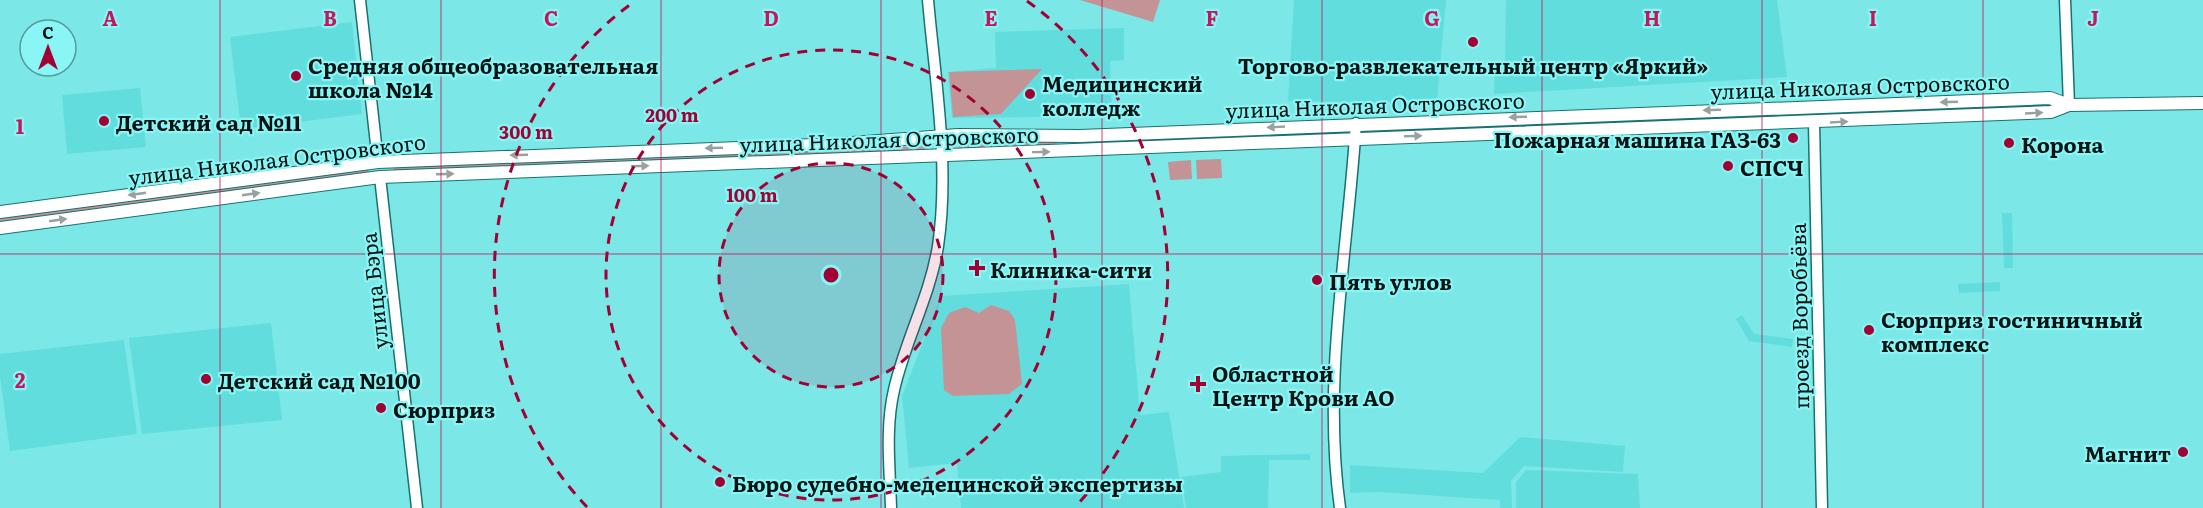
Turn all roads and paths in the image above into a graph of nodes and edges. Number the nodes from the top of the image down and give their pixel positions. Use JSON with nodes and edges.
{"nodes":[{"id":1,"x":360,"y":0,"type":"edge"},
{"id":2,"x":928,"y":0,"type":"edge"},
{"id":3,"x":2065,"y":0,"type":"edge"},
{"id":4,"x":2203,"y":103,"type":"edge"},
{"id":5,"x":2069,"y":105,"type":"junction"},
{"id":6,"x":1813,"y":107,"type":"junction"},
{"id":7,"x":1742,"y":109,"type":"junction"},
{"id":8,"x":1356,"y":123,"type":"junction"},
{"id":9,"x":1814,"y":123,"type":"junction"},
{"id":10,"x":1742,"y":124,"type":"junction"},
{"id":11,"x":1080,"y":136,"type":"junction"},
{"id":12,"x":940,"y":137,"type":"junction"},
{"id":13,"x":1355,"y":138,"type":"junction"},
{"id":14,"x":1080,"y":151,"type":"junction"},
{"id":15,"x":941,"y":154,"type":"junction"},
{"id":16,"x":378,"y":162,"type":"junction"},
{"id":17,"x":380,"y":177,"type":"junction"},
{"id":18,"x":0,"y":213,"type":"edge"},
{"id":19,"x":0,"y":228,"type":"edge"},
{"id":20,"x":417,"y":508,"type":"edge"},
{"id":21,"x":891,"y":508,"type":"edge"},
{"id":22,"x":1340,"y":508,"type":"edge"},
{"id":23,"x":1822,"y":508,"type":"edge"}],
"edges":[{"from":1,"to":16,"type":"main road"},
{"from":2,"to":12,"type":"main road"},
{"from":3,"to":5,"type":"main road"},
{"from":4,"to":5,"type":"main road","name":"улица Николая Островского"},
{"from":5,"to":6,"type":"main road","name":"улица Николая Островского","one_way":true},
{"from":9,"to":5,"type":"main road","name":"улица Николая Островского","one_way":true},
{"from":6,"to":7,"type":"main road","name":"улица Николая Островского"},
{"from":6,"to":9,"type":"main road"},
{"from":7,"to":8,"type":"main road","name":"улица Николая Островского","one_way":true},
{"from":7,"to":10,"type":"main road"},
{"from":8,"to":11,"type":"main road","name":"улица Николая Островского","one_way":true},
{"from":8,"to":13,"type":"main road"},
{"from":9,"to":10,"type":"main road","name":"улица Николая Островского"},
{"from":9,"to":23,"type":"main road","name":"проезд Воробьёва"},
{"from":13,"to":10,"type":"main road","name":"улица Николая Островского","one_way":true},
{"from":11,"to":12,"type":"main road","name":"улица Николая Островского"},
{"from":11,"to":14,"type":"main road"},
{"from":12,"to":15,"type":"main road"},
{"from":12,"to":16,"type":"main road","name":"улица Николая Островского","one_way":true},
{"from":13,"to":14,"type":"main road","name":"улица Николая Островского"},
{"from":13,"to":22,"type":"main road"},
{"from":15,"to":14,"type":"main road","name":"улица Николая Островского","one_way":true},
{"from":17,"to":15,"type":"main road","name":"улица Николая Островского","one_way":true},
{"from":15,"to":21,"type":"main road"},
{"from":16,"to":17,"type":"main road"},
{"from":16,"to":18,"type":"main road","name":"улица Николая Островского","one_way":true},
{"from":19,"to":17,"type":"main road","name":"улица Николая Островского","one_way":true},
{"from":17,"to":20,"type":"main road","name":"улица Бэра"}]}
